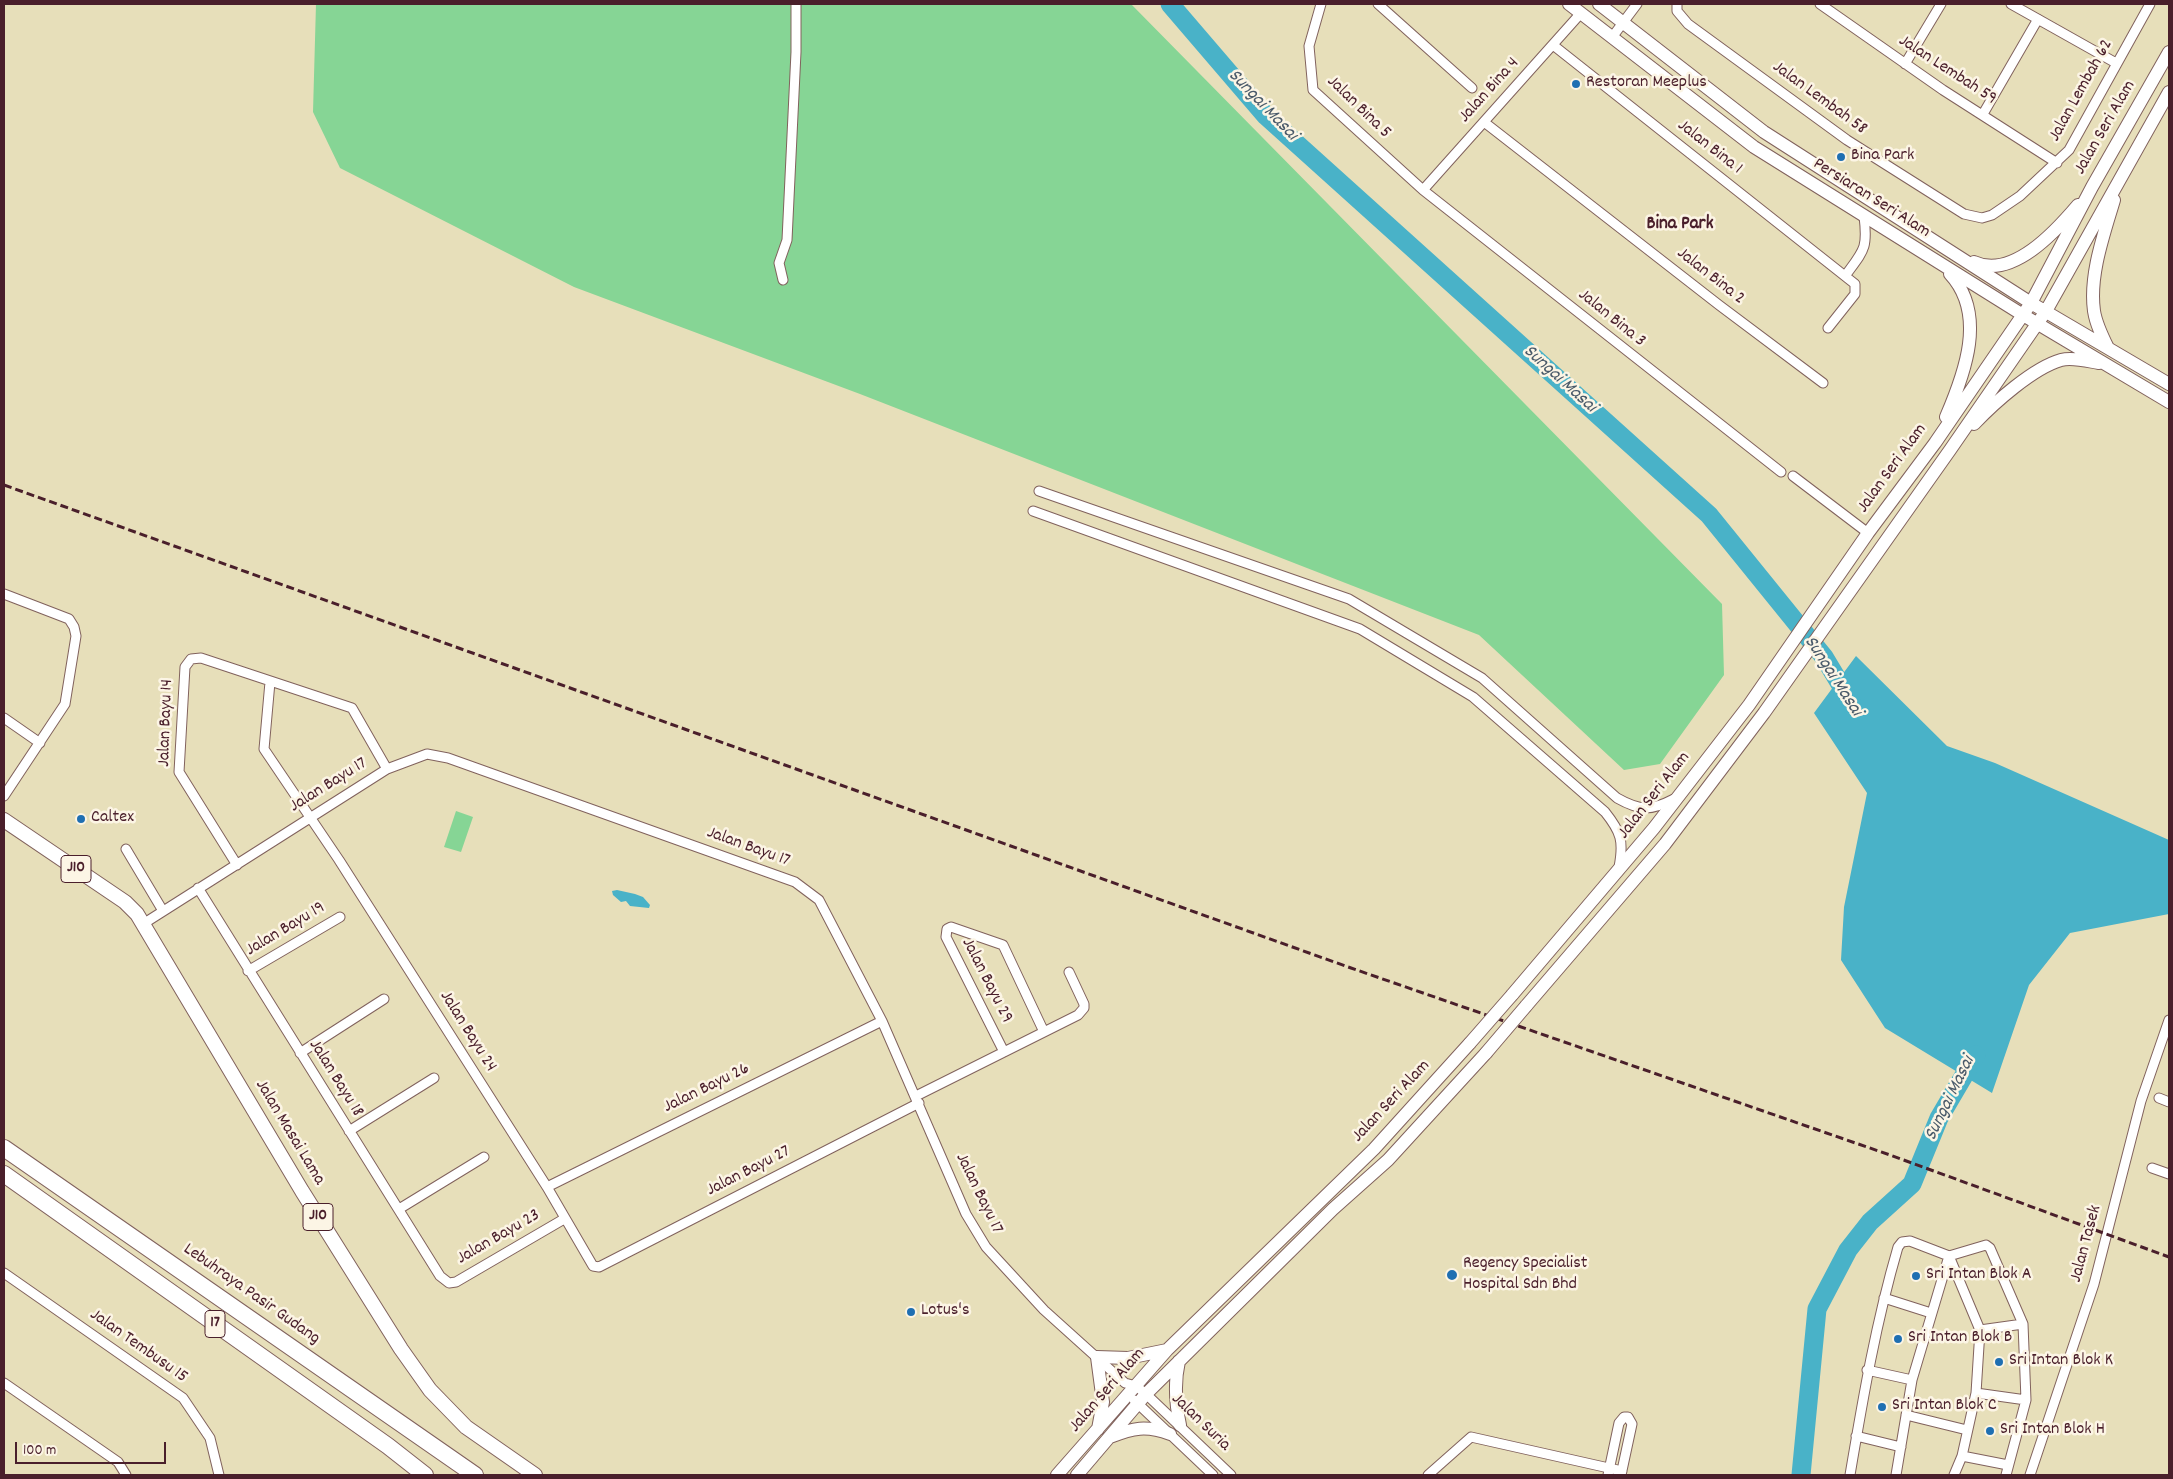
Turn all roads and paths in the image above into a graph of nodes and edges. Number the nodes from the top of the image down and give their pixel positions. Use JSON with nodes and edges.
{"nodes":[{"id":1,"x":796,"y":4,"type":"edge"},
{"id":2,"x":1321,"y":4,"type":"edge"},
{"id":3,"x":1378,"y":4,"type":"edge"},
{"id":4,"x":1569,"y":4,"type":"edge"},
{"id":5,"x":1599,"y":4,"type":"edge"},
{"id":6,"x":1637,"y":4,"type":"edge"},
{"id":7,"x":1677,"y":4,"type":"edge"},
{"id":8,"x":1820,"y":4,"type":"edge"},
{"id":9,"x":1941,"y":4,"type":"edge"},
{"id":10,"x":2011,"y":4,"type":"edge"},
{"id":11,"x":2150,"y":4,"type":"edge"},
{"id":12,"x":1581,"y":13,"type":"junction"},
{"id":13,"x":2038,"y":19,"type":"junction"},
{"id":14,"x":1623,"y":23,"type":"junction"},
{"id":15,"x":1613,"y":36,"type":"junction"},
{"id":16,"x":1553,"y":45,"type":"junction"},
{"id":17,"x":2169,"y":52,"type":"edge"},
{"id":18,"x":2116,"y":63,"type":"junction"},
{"id":19,"x":1905,"y":64,"type":"junction"},
{"id":20,"x":1472,"y":88,"type":"dead end"},
{"id":21,"x":2169,"y":92,"type":"edge"},
{"id":22,"x":1983,"y":114,"type":"junction"},
{"id":23,"x":1484,"y":122,"type":"junction"},
{"id":24,"x":2057,"y":163,"type":"junction"},
{"id":25,"x":2119,"y":180,"type":"junction"},
{"id":26,"x":2092,"y":187,"type":"junction"},
{"id":27,"x":1423,"y":190,"type":"junction"},
{"id":28,"x":1864,"y":216,"type":"junction"},
{"id":29,"x":1982,"y":218,"type":"joint"},
{"id":30,"x":1947,"y":250,"type":"junction"},
{"id":31,"x":1937,"y":261,"type":"junction"},
{"id":32,"x":1845,"y":276,"type":"junction"},
{"id":33,"x":783,"y":280,"type":"dead end"},
{"id":34,"x":2031,"y":303,"type":"junction"},
{"id":35,"x":2046,"y":311,"type":"junction"},
{"id":36,"x":2023,"y":315,"type":"junction"},
{"id":37,"x":2038,"y":324,"type":"junction"},
{"id":38,"x":1828,"y":328,"type":"dead end"},
{"id":39,"x":2108,"y":348,"type":"junction"},
{"id":40,"x":2106,"y":364,"type":"junction"},
{"id":41,"x":1823,"y":383,"type":"dead end"},
{"id":42,"x":2169,"y":384,"type":"edge"},
{"id":43,"x":2169,"y":402,"type":"edge"},
{"id":44,"x":1935,"y":443,"type":"junction"},
{"id":45,"x":1950,"y":450,"type":"junction"},
{"id":46,"x":1781,"y":472,"type":"dead end"},
{"id":47,"x":1793,"y":476,"type":"dead end"},
{"id":48,"x":1039,"y":491,"type":"dead end"},
{"id":49,"x":1033,"y":511,"type":"dead end"},
{"id":50,"x":1868,"y":533,"type":"junction"},
{"id":51,"x":4,"y":594,"type":"edge"},
{"id":52,"x":270,"y":682,"type":"junction"},
{"id":53,"x":4,"y":718,"type":"edge"},
{"id":54,"x":40,"y":743,"type":"junction"},
{"id":55,"x":387,"y":769,"type":"junction"},
{"id":56,"x":4,"y":796,"type":"edge"},
{"id":57,"x":1677,"y":798,"type":"junction"},
{"id":58,"x":311,"y":817,"type":"junction"},
{"id":59,"x":4,"y":820,"type":"edge"},
{"id":60,"x":126,"y":849,"type":"dead end"},
{"id":61,"x":237,"y":865,"type":"junction"},
{"id":62,"x":1618,"y":870,"type":"junction"},
{"id":63,"x":198,"y":888,"type":"junction"},
{"id":64,"x":163,"y":911,"type":"junction"},
{"id":65,"x":340,"y":917,"type":"dead end"},
{"id":66,"x":143,"y":924,"type":"junction"},
{"id":67,"x":248,"y":971,"type":"junction"},
{"id":68,"x":1069,"y":972,"type":"dead end"},
{"id":69,"x":384,"y":999,"type":"dead end"},
{"id":70,"x":2169,"y":1020,"type":"edge"},
{"id":71,"x":882,"y":1021,"type":"junction"},
{"id":72,"x":1044,"y":1032,"type":"junction"},
{"id":73,"x":1004,"y":1052,"type":"junction"},
{"id":74,"x":300,"y":1053,"type":"junction"},
{"id":75,"x":434,"y":1078,"type":"dead end"},
{"id":76,"x":2159,"y":1098,"type":"dead end"},
{"id":77,"x":917,"y":1100,"type":"junction"},
{"id":78,"x":2169,"y":1102,"type":"edge"},
{"id":79,"x":349,"y":1132,"type":"junction"},
{"id":80,"x":4,"y":1148,"type":"edge"},
{"id":81,"x":484,"y":1157,"type":"dead end"},
{"id":82,"x":2152,"y":1168,"type":"dead end"},
{"id":83,"x":4,"y":1174,"type":"edge"},
{"id":84,"x":2169,"y":1174,"type":"edge"},
{"id":85,"x":547,"y":1187,"type":"junction"},
{"id":86,"x":399,"y":1209,"type":"junction"},
{"id":87,"x":564,"y":1219,"type":"junction"},
{"id":88,"x":1949,"y":1256,"type":"junction"},
{"id":89,"x":593,"y":1266,"type":"joint"},
{"id":90,"x":4,"y":1273,"type":"edge"},
{"id":91,"x":449,"y":1283,"type":"joint"},
{"id":92,"x":1884,"y":1298,"type":"junction"},
{"id":93,"x":1931,"y":1313,"type":"junction"},
{"id":94,"x":2022,"y":1324,"type":"junction"},
{"id":95,"x":1980,"y":1330,"type":"junction"},
{"id":96,"x":1167,"y":1350,"type":"junction"},
{"id":97,"x":1097,"y":1357,"type":"junction"},
{"id":98,"x":1179,"y":1360,"type":"junction"},
{"id":99,"x":1867,"y":1370,"type":"junction"},
{"id":100,"x":1912,"y":1380,"type":"junction"},
{"id":101,"x":4,"y":1382,"type":"edge"},
{"id":102,"x":1134,"y":1389,"type":"junction"},
{"id":103,"x":1976,"y":1392,"type":"junction"},
{"id":104,"x":2026,"y":1400,"type":"junction"},
{"id":105,"x":1138,"y":1404,"type":"junction"},
{"id":106,"x":1906,"y":1415,"type":"junction"},
{"id":107,"x":1180,"y":1425,"type":"junction"},
{"id":108,"x":1098,"y":1429,"type":"junction"},
{"id":109,"x":1967,"y":1430,"type":"junction"},
{"id":110,"x":1170,"y":1434,"type":"junction"},
{"id":111,"x":1856,"y":1436,"type":"junction"},
{"id":112,"x":1109,"y":1438,"type":"junction"},
{"id":113,"x":1901,"y":1447,"type":"junction"},
{"id":114,"x":1962,"y":1456,"type":"junction"},
{"id":115,"x":2008,"y":1465,"type":"junction"},
{"id":116,"x":1599,"y":1466,"type":"junction"},
{"id":117,"x":1609,"y":1472,"type":"edge"},
{"id":118,"x":1622,"y":1473,"type":"edge"},
{"id":119,"x":126,"y":1475,"type":"edge"},
{"id":120,"x":219,"y":1475,"type":"edge"},
{"id":121,"x":425,"y":1475,"type":"edge"},
{"id":122,"x":475,"y":1475,"type":"edge"},
{"id":123,"x":535,"y":1475,"type":"edge"},
{"id":124,"x":1057,"y":1475,"type":"edge"},
{"id":125,"x":1077,"y":1475,"type":"edge"},
{"id":126,"x":1213,"y":1475,"type":"edge"},
{"id":127,"x":1231,"y":1475,"type":"edge"},
{"id":128,"x":1428,"y":1475,"type":"edge"},
{"id":129,"x":1597,"y":1475,"type":"edge"},
{"id":130,"x":1850,"y":1475,"type":"edge"},
{"id":131,"x":1896,"y":1475,"type":"edge"},
{"id":132,"x":1954,"y":1475,"type":"edge"},
{"id":133,"x":2006,"y":1475,"type":"edge"},
{"id":134,"x":2030,"y":1475,"type":"edge"}],
"edges":[{"from":1,"to":33,"type":"street"},
{"from":2,"to":27,"type":"street","name":"Jalan Bina 5"},
{"from":3,"to":20,"type":"street"},
{"from":4,"to":12,"type":"main road","name":"Persiaran Seri Alam"},
{"from":5,"to":14,"type":"main road","name":"Persiaran Seri Alam"},
{"from":6,"to":14,"type":"street"},
{"from":7,"to":29,"type":"street","name":"Jalan Lembah 58"},
{"from":8,"to":19,"type":"street","name":"Jalan Lembah 59"},
{"from":9,"to":19,"type":"street"},
{"from":10,"to":13,"type":"street"},
{"from":11,"to":18,"type":"street","name":"Jalan Lembah 62"},
{"from":12,"to":15,"type":"main road","name":"Persiaran Seri Alam"},
{"from":12,"to":16,"type":"street","name":"Jalan Bina 4"},
{"from":13,"to":18,"type":"street"},
{"from":13,"to":22,"type":"street"},
{"from":14,"to":15,"type":"street"},
{"from":14,"to":30,"type":"main road","name":"Persiaran Seri Alam"},
{"from":15,"to":28,"type":"main road","name":"Persiaran Seri Alam"},
{"from":16,"to":23,"type":"street","name":"Jalan Bina 4"},
{"from":16,"to":32,"type":"street","name":"Jalan Bina 1"},
{"from":17,"to":26,"type":"main road","name":"Jalan Seri Alam"},
{"from":18,"to":24,"type":"street","name":"Jalan Lembah 62"},
{"from":19,"to":22,"type":"street","name":"Jalan Lembah 59"},
{"from":21,"to":25,"type":"main road","name":"Jalan Seri Alam"},
{"from":22,"to":24,"type":"street","name":"Jalan Lembah 59"},
{"from":23,"to":27,"type":"street","name":"Jalan Bina 4"},
{"from":23,"to":41,"type":"street","name":"Jalan Bina 2"},
{"from":24,"to":29,"type":"street","name":"Jalan Lembah 62"},
{"from":25,"to":35,"type":"main road","name":"Jalan Seri Alam"},
{"from":25,"to":39,"type":"main road"},
{"from":26,"to":30,"type":"main road"},
{"from":26,"to":34,"type":"main road","name":"Jalan Seri Alam"},
{"from":27,"to":46,"type":"street","name":"Jalan Bina 3"},
{"from":28,"to":31,"type":"main road","name":"Persiaran Seri Alam"},
{"from":28,"to":32,"type":"street"},
{"from":30,"to":34,"type":"main road","name":"Persiaran Seri Alam"},
{"from":31,"to":36,"type":"main road","name":"Persiaran Seri Alam"},
{"from":31,"to":44,"type":"main road"},
{"from":32,"to":38,"type":"street"},
{"from":34,"to":35,"type":"main road","name":"Persiaran Seri Alam"},
{"from":34,"to":36,"type":"main road","name":"Jalan Seri Alam"},
{"from":35,"to":37,"type":"main road","name":"Jalan Seri Alam"},
{"from":35,"to":39,"type":"main road","name":"Persiaran Seri Alam"},
{"from":36,"to":37,"type":"main road","name":"Persiaran Seri Alam"},
{"from":36,"to":44,"type":"main road","name":"Jalan Seri Alam"},
{"from":37,"to":40,"type":"main road","name":"Persiaran Seri Alam"},
{"from":37,"to":45,"type":"main road","name":"Jalan Seri Alam"},
{"from":39,"to":42,"type":"main road","name":"Persiaran Seri Alam"},
{"from":40,"to":43,"type":"main road","name":"Persiaran Seri Alam"},
{"from":40,"to":45,"type":"main road"},
{"from":44,"to":50,"type":"main road","name":"Jalan Seri Alam"},
{"from":45,"to":98,"type":"main road","name":"Jalan Seri Alam","bridge":true},
{"from":47,"to":50,"type":"street"},
{"from":48,"to":57,"type":"street"},
{"from":49,"to":62,"type":"street"},
{"from":50,"to":57,"type":"main road","name":"Jalan Seri Alam"},
{"from":51,"to":54,"type":"street"},
{"from":52,"to":55,"type":"street"},
{"from":52,"to":58,"type":"street","name":"Jalan Bayu 24"},
{"from":52,"to":61,"type":"street","name":"Jalan Bayu 14"},
{"from":53,"to":54,"type":"street"},
{"from":54,"to":56,"type":"street"},
{"from":55,"to":58,"type":"street","name":"Jalan Bayu 17"},
{"from":55,"to":71,"type":"street","name":"Jalan Bayu 17"},
{"from":57,"to":62,"type":"main road","name":"Jalan Seri Alam"},
{"from":58,"to":61,"type":"street","name":"Jalan Bayu 17"},
{"from":58,"to":85,"type":"street","name":"Jalan Bayu 24"},
{"from":59,"to":66,"type":"main road","name":"Jalan Masai Lama","number":"J10"},
{"from":60,"to":64,"type":"street"},
{"from":61,"to":63,"type":"street","name":"Jalan Bayu 17"},
{"from":62,"to":96,"type":"main road","name":"Jalan Seri Alam","bridge":true},
{"from":63,"to":64,"type":"street","name":"Jalan Bayu 17"},
{"from":63,"to":67,"type":"street","name":"Jalan Bayu 18"},
{"from":64,"to":66,"type":"street","name":"Jalan Bayu 17"},
{"from":65,"to":67,"type":"street","name":"Jalan Bayu 19"},
{"from":66,"to":123,"type":"main road","name":"Jalan Masai Lama","number":"J10"},
{"from":67,"to":74,"type":"street","name":"Jalan Bayu 18"},
{"from":68,"to":72,"type":"street","name":"Jalan Bayu 27"},
{"from":69,"to":74,"type":"street"},
{"from":70,"to":134,"type":"street","name":"Jalan Tasek"},
{"from":71,"to":77,"type":"street","name":"Jalan Bayu 17"},
{"from":71,"to":85,"type":"street","name":"Jalan Bayu 26"},
{"from":72,"to":73,"type":"street","name":"Jalan Bayu 27"},
{"from":72,"to":73,"type":"street","name":"Jalan Bayu 29"},
{"from":73,"to":77,"type":"street","name":"Jalan Bayu 27"},
{"from":74,"to":79,"type":"street","name":"Jalan Bayu 18"},
{"from":75,"to":79,"type":"street"},
{"from":76,"to":78,"type":"street"},
{"from":77,"to":89,"type":"street","name":"Jalan Bayu 27"},
{"from":77,"to":97,"type":"street","name":"Jalan Bayu 17"},
{"from":79,"to":86,"type":"street","name":"Jalan Bayu 18"},
{"from":80,"to":122,"type":"highway","name":"Lebuhraya Pasir Gudang","number":"17"},
{"from":81,"to":86,"type":"street"},
{"from":82,"to":84,"type":"street"},
{"from":83,"to":121,"type":"highway","number":"17"},
{"from":85,"to":87,"type":"street","name":"Jalan Bayu 24"},
{"from":86,"to":91,"type":"street","name":"Jalan Bayu 18"},
{"from":87,"to":89,"type":"street","name":"Jalan Bayu 24"},
{"from":87,"to":91,"type":"street","name":"Jalan Bayu 23"},
{"from":88,"to":92,"type":"street"},
{"from":88,"to":93,"type":"street"},
{"from":88,"to":94,"type":"street"},
{"from":88,"to":95,"type":"street"},
{"from":90,"to":120,"type":"street","name":"Jalan Tembusu 15"},
{"from":92,"to":93,"type":"street"},
{"from":92,"to":99,"type":"street"},
{"from":93,"to":100,"type":"street"},
{"from":94,"to":95,"type":"street"},
{"from":94,"to":104,"type":"street"},
{"from":95,"to":103,"type":"street"},
{"from":96,"to":97,"type":"main road"},
{"from":96,"to":102,"type":"main road","name":"Jalan Seri Alam"},
{"from":97,"to":102,"type":"street","name":"Jalan Bayu 17"},
{"from":97,"to":108,"type":"main road"},
{"from":98,"to":102,"type":"main road","name":"Jalan Seri Alam"},
{"from":98,"to":107,"type":"main road"},
{"from":99,"to":100,"type":"street"},
{"from":99,"to":111,"type":"street"},
{"from":100,"to":106,"type":"street"},
{"from":101,"to":119,"type":"street"},
{"from":102,"to":105,"type":"main road","name":"Jalan Seri Alam"},
{"from":102,"to":107,"type":"street","name":"Jalan Suria"},
{"from":102,"to":108,"type":"main road","name":"Jalan Seri Alam"},
{"from":103,"to":104,"type":"street"},
{"from":103,"to":109,"type":"street"},
{"from":104,"to":115,"type":"street"},
{"from":105,"to":110,"type":"street","name":"Jalan Suria"},
{"from":105,"to":112,"type":"main road","name":"Jalan Seri Alam"},
{"from":106,"to":109,"type":"street"},
{"from":106,"to":113,"type":"street"},
{"from":107,"to":127,"type":"street","name":"Jalan Suria"},
{"from":108,"to":124,"type":"main road","name":"Jalan Seri Alam"},
{"from":109,"to":114,"type":"street"},
{"from":110,"to":112,"type":"main road"},
{"from":110,"to":126,"type":"street","name":"Jalan Suria"},
{"from":111,"to":113,"type":"street"},
{"from":111,"to":130,"type":"street"},
{"from":112,"to":125,"type":"main road","name":"Jalan Seri Alam"},
{"from":113,"to":131,"type":"street"},
{"from":114,"to":115,"type":"street"},
{"from":114,"to":132,"type":"street"},
{"from":115,"to":133,"type":"street"},
{"from":116,"to":117,"type":"street"},
{"from":116,"to":128,"type":"street"},
{"from":116,"to":129,"type":"street"},
{"from":117,"to":118,"type":"street"},
{"from":117,"to":118,"type":"street"}]}
